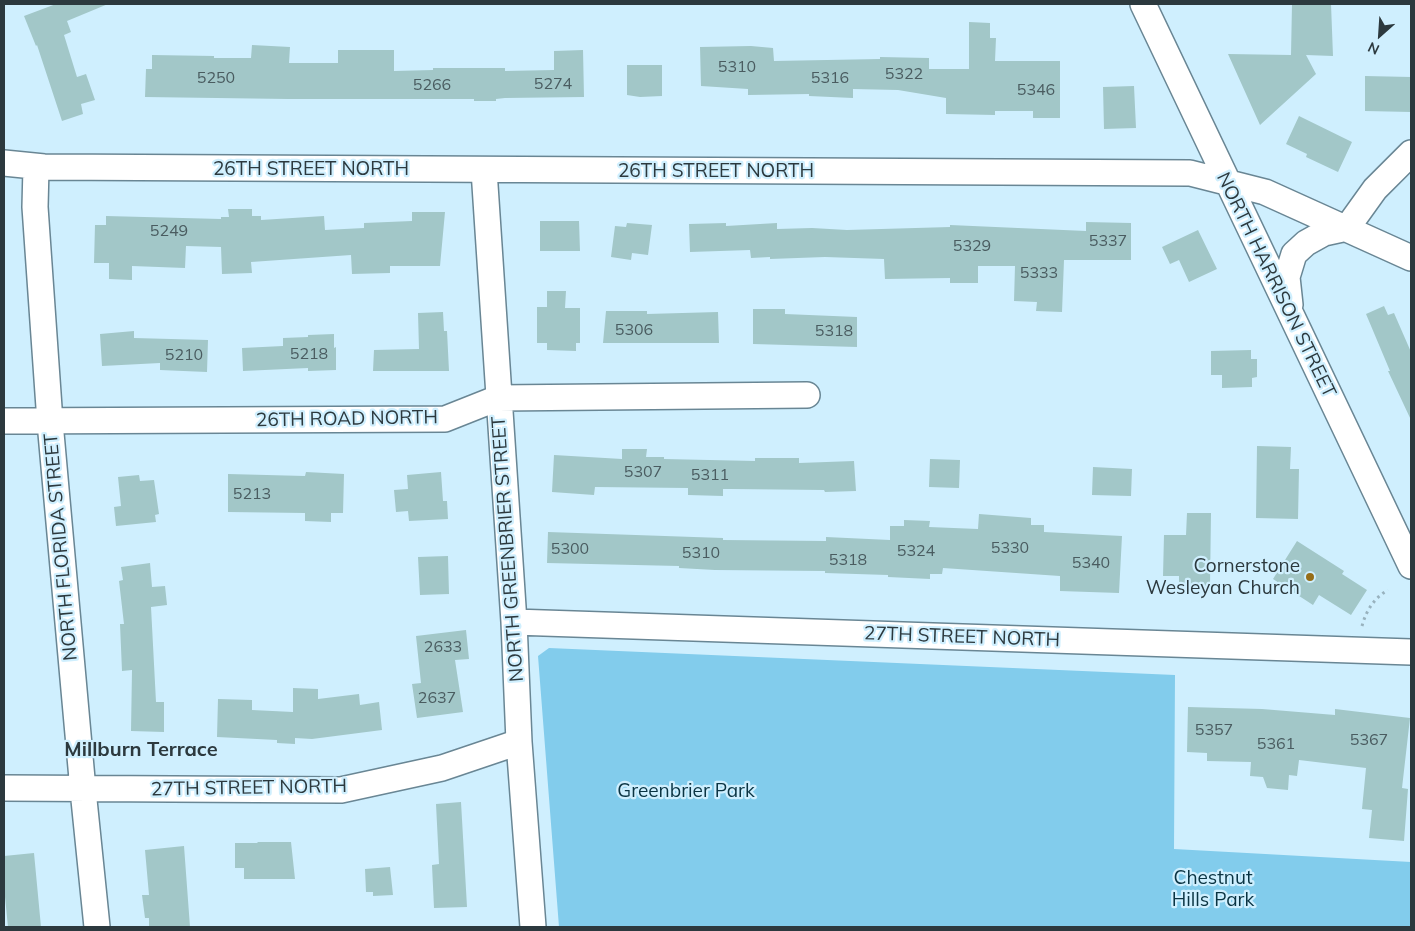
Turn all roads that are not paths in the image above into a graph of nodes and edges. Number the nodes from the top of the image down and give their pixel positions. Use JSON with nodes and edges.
{"nodes":[{"id":1,"x":1143,"y":4,"type":"edge"},
{"id":2,"x":1411,"y":153,"type":"edge"},
{"id":3,"x":4,"y":163,"type":"edge"},
{"id":4,"x":36,"y":167,"type":"junction"},
{"id":5,"x":484,"y":170,"type":"junction"},
{"id":6,"x":1227,"y":183,"type":"junction"},
{"id":7,"x":1347,"y":228,"type":"junction"},
{"id":8,"x":1411,"y":258,"type":"edge"},
{"id":9,"x":1292,"y":318,"type":"junction"},
{"id":10,"x":807,"y":395,"type":"dead end"},
{"id":11,"x":498,"y":398,"type":"junction"},
{"id":12,"x":4,"y":421,"type":"edge"},
{"id":13,"x":50,"y":422,"type":"junction"},
{"id":14,"x":1411,"y":566,"type":"edge"},
{"id":15,"x":514,"y":622,"type":"junction"},
{"id":16,"x":1411,"y":652,"type":"edge"},
{"id":17,"x":519,"y":742,"type":"junction"},
{"id":18,"x":4,"y":788,"type":"edge"},
{"id":19,"x":82,"y":790,"type":"junction"},
{"id":20,"x":97,"y":927,"type":"edge"},
{"id":21,"x":533,"y":927,"type":"edge"}],
"edges":[{"from":1,"to":6,"type":"street","name":"NORTH HARRISON STREET"},
{"from":2,"to":7,"type":"street"},
{"from":3,"to":4,"type":"street","name":"26TH STREET NORTH"},
{"from":4,"to":5,"type":"street","name":"26TH STREET NORTH"},
{"from":4,"to":13,"type":"street","name":"NORTH FLORIDA STREET"},
{"from":5,"to":6,"type":"street","name":"26TH STREET NORTH"},
{"from":5,"to":11,"type":"street","name":"NORTH GREENBRIER STREET"},
{"from":6,"to":7,"type":"street","name":"26TH STREET NORTH"},
{"from":6,"to":9,"type":"street","name":"NORTH HARRISON STREET"},
{"from":7,"to":8,"type":"street","name":"26TH STREET NORTH"},
{"from":7,"to":9,"type":"street"},
{"from":9,"to":14,"type":"street","name":"NORTH HARRISON STREET"},
{"from":10,"to":11,"type":"street","name":"26TH ROAD NORTH"},
{"from":11,"to":13,"type":"street","name":"26TH ROAD NORTH"},
{"from":11,"to":15,"type":"street","name":"NORTH GREENBRIER STREET"},
{"from":12,"to":13,"type":"street","name":"26TH ROAD NORTH"},
{"from":13,"to":19,"type":"street","name":"NORTH FLORIDA STREET"},
{"from":15,"to":16,"type":"street","name":"27TH STREET NORTH"},
{"from":15,"to":17,"type":"street","name":"NORTH GREENBRIER STREET"},
{"from":17,"to":19,"type":"street","name":"27TH STREET NORTH"},
{"from":17,"to":21,"type":"street","name":"NORTH GREENBRIER STREET"},
{"from":18,"to":19,"type":"street","name":"27TH STREET NORTH"},
{"from":19,"to":20,"type":"street","name":"NORTH FLORIDA STREET"}]}
